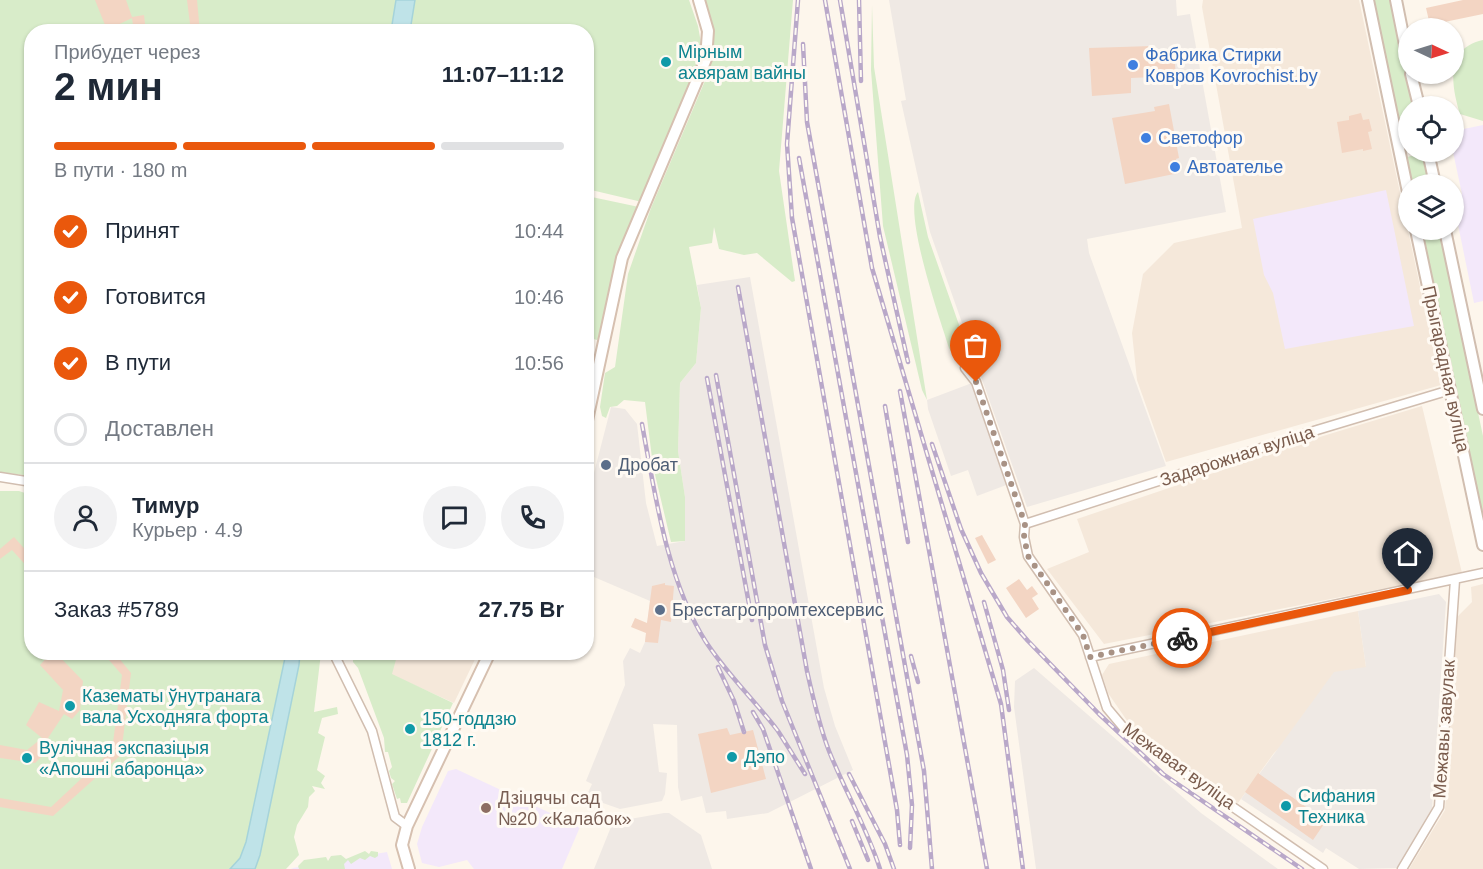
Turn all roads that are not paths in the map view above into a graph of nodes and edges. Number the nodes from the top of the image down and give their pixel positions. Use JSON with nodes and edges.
{"nodes":[{"id":1,"x":699,"y":0,"type":"edge"},
{"id":2,"x":1368,"y":0,"type":"edge"},
{"id":3,"x":1396,"y":0,"type":"edge"},
{"id":4,"x":1400,"y":18,"type":"edge"},
{"id":5,"x":1404,"y":174,"type":"edge"},
{"id":6,"x":1418,"y":240,"type":"edge"},
{"id":7,"x":1447,"y":240,"type":"edge"},
{"id":8,"x":965,"y":368,"type":"dead end"},
{"id":9,"x":594,"y":388,"type":"edge"},
{"id":10,"x":1450,"y":390,"type":"junction"},
{"id":11,"x":1483,"y":409,"type":"edge"},
{"id":12,"x":0,"y":477,"type":"edge"},
{"id":13,"x":24,"y":481,"type":"edge"},
{"id":14,"x":1025,"y":524,"type":"junction"},
{"id":15,"x":1483,"y":544,"type":"edge"},
{"id":16,"x":1483,"y":573,"type":"edge"},
{"id":17,"x":1455,"y":580,"type":"junction"},
{"id":18,"x":1090,"y":657,"type":"junction"},
{"id":19,"x":337,"y":660,"type":"edge"},
{"id":20,"x":486,"y":660,"type":"edge"},
{"id":21,"x":407,"y":826,"type":"junction"},
{"id":22,"x":409,"y":869,"type":"edge"},
{"id":23,"x":1323,"y":869,"type":"edge"},
{"id":24,"x":1402,"y":869,"type":"edge"}],
"edges":[{"from":1,"to":9,"type":"street"},
{"from":2,"to":5,"type":"street"},
{"from":3,"to":4,"type":"street"},
{"from":6,"to":10,"type":"street","name":"Прыгарадная вуліца"},
{"from":7,"to":11,"type":"street","name":"Прыгарадная вуліца"},
{"from":8,"to":14,"type":"street","name":"Межавая вуліца"},
{"from":10,"to":14,"type":"street","name":"Задарожная вуліца"},
{"from":10,"to":15,"type":"street","name":"Прыгарадная вуліца"},
{"from":12,"to":13,"type":"street"},
{"from":14,"to":18,"type":"street","name":"Межавая вуліца"},
{"from":16,"to":17,"type":"street"},
{"from":17,"to":18,"type":"street"},
{"from":17,"to":24,"type":"street","name":"Межавы завулак"},
{"from":18,"to":23,"type":"street","name":"Межавая вуліца"},
{"from":19,"to":21,"type":"street"},
{"from":20,"to":21,"type":"street"},
{"from":21,"to":22,"type":"street"}]}
